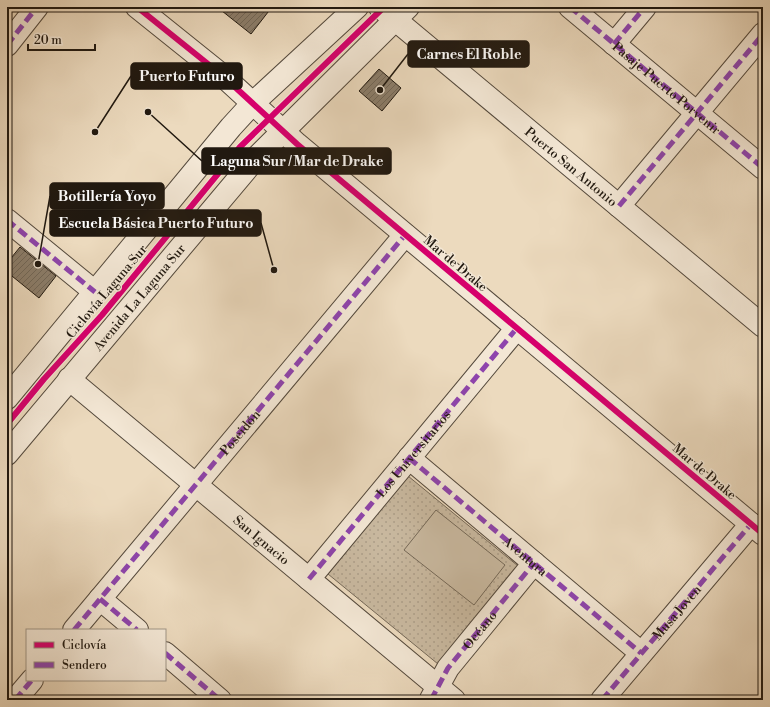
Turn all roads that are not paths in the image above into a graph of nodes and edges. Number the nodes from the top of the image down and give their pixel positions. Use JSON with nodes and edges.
{"nodes":[{"id":1,"x":37,"y":7,"type":"edge"},
{"id":2,"x":137,"y":7,"type":"edge"},
{"id":3,"x":357,"y":7,"type":"edge"},
{"id":4,"x":570,"y":7,"type":"edge"},
{"id":5,"x":645,"y":7,"type":"edge"},
{"id":6,"x":395,"y":11,"type":"edge"},
{"id":7,"x":763,"y":34,"type":"edge"},
{"id":8,"x":614,"y":44,"type":"junction"},
{"id":9,"x":7,"y":45,"type":"edge"},
{"id":10,"x":252,"y":104,"type":"junction"},
{"id":11,"x":697,"y":113,"type":"junction"},
{"id":12,"x":282,"y":131,"type":"junction"},
{"id":13,"x":763,"y":168,"type":"edge"},
{"id":14,"x":619,"y":206,"type":"junction"},
{"id":15,"x":7,"y":220,"type":"edge"},
{"id":16,"x":405,"y":235,"type":"junction"},
{"id":17,"x":95,"y":292,"type":"junction"},
{"id":18,"x":763,"y":326,"type":"edge"},
{"id":19,"x":517,"y":328,"type":"junction"},
{"id":20,"x":69,"y":379,"type":"junction"},
{"id":21,"x":7,"y":398,"type":"edge"},
{"id":22,"x":7,"y":454,"type":"edge"},
{"id":23,"x":409,"y":458,"type":"junction"},
{"id":24,"x":196,"y":485,"type":"junction"},
{"id":25,"x":757,"y":529,"type":"edge"},
{"id":26,"x":534,"y":563,"type":"junction"},
{"id":27,"x":309,"y":579,"type":"junction"},
{"id":28,"x":100,"y":599,"type":"junction"},
{"id":29,"x":75,"y":629,"type":"edge"},
{"id":30,"x":136,"y":629,"type":"edge"},
{"id":31,"x":642,"y":653,"type":"junction"},
{"id":32,"x":166,"y":655,"type":"edge"},
{"id":33,"x":31,"y":681,"type":"edge"},
{"id":34,"x":441,"y":696,"type":"edge"},
{"id":35,"x":15,"y":700,"type":"edge"},
{"id":36,"x":220,"y":700,"type":"edge"},
{"id":37,"x":602,"y":700,"type":"edge"}],
"edges":[{"from":1,"to":9,"type":"street"},
{"from":2,"to":10,"type":"street","name":"Mar de Drake"},
{"from":3,"to":10,"type":"street"},
{"from":4,"to":8,"type":"street","name":"Pasaje Puerto Porvenir"},
{"from":5,"to":8,"type":"street"},
{"from":6,"to":12,"type":"street","name":"Avenida La Laguna Sur"},
{"from":6,"to":14,"type":"street","name":"Puerto San Antonio"},
{"from":7,"to":11,"type":"street"},
{"from":8,"to":11,"type":"street","name":"Pasaje Puerto Porvenir"},
{"from":10,"to":12,"type":"street","name":"Mar de Drake"},
{"from":10,"to":17,"type":"street"},
{"from":11,"to":13,"type":"street","name":"Pasaje Puerto Porvenir"},
{"from":11,"to":14,"type":"street"},
{"from":12,"to":16,"type":"street","name":"Mar de Drake"},
{"from":12,"to":20,"type":"street","name":"Avenida La Laguna Sur"},
{"from":14,"to":18,"type":"street","name":"Puerto San Antonio"},
{"from":15,"to":17,"type":"street"},
{"from":16,"to":19,"type":"street","name":"Mar de Drake"},
{"from":16,"to":24,"type":"street","name":"Poseidón"},
{"from":17,"to":21,"type":"street"},
{"from":19,"to":23,"type":"street","name":"Los Universitarios"},
{"from":19,"to":25,"type":"street","name":"Mar de Drake"},
{"from":20,"to":22,"type":"street","name":"Avenida La Laguna Sur"},
{"from":20,"to":24,"type":"street","name":"San Ignacio"},
{"from":23,"to":26,"type":"street","name":"Aventura"},
{"from":23,"to":27,"type":"street","name":"Los Universitarios"},
{"from":24,"to":27,"type":"street","name":"San Ignacio"},
{"from":24,"to":28,"type":"street","name":"Poseidón"},
{"from":25,"to":31,"type":"street","name":"Musa Joven"},
{"from":26,"to":31,"type":"street","name":"Aventura"},
{"from":26,"to":34,"type":"street","name":"Océano"},
{"from":27,"to":34,"type":"street","name":"San Ignacio"},
{"from":28,"to":29,"type":"street","name":"Poseidón"},
{"from":28,"to":30,"type":"street"},
{"from":31,"to":37,"type":"street","name":"Musa Joven"},
{"from":32,"to":36,"type":"street"},
{"from":33,"to":35,"type":"street"}]}
